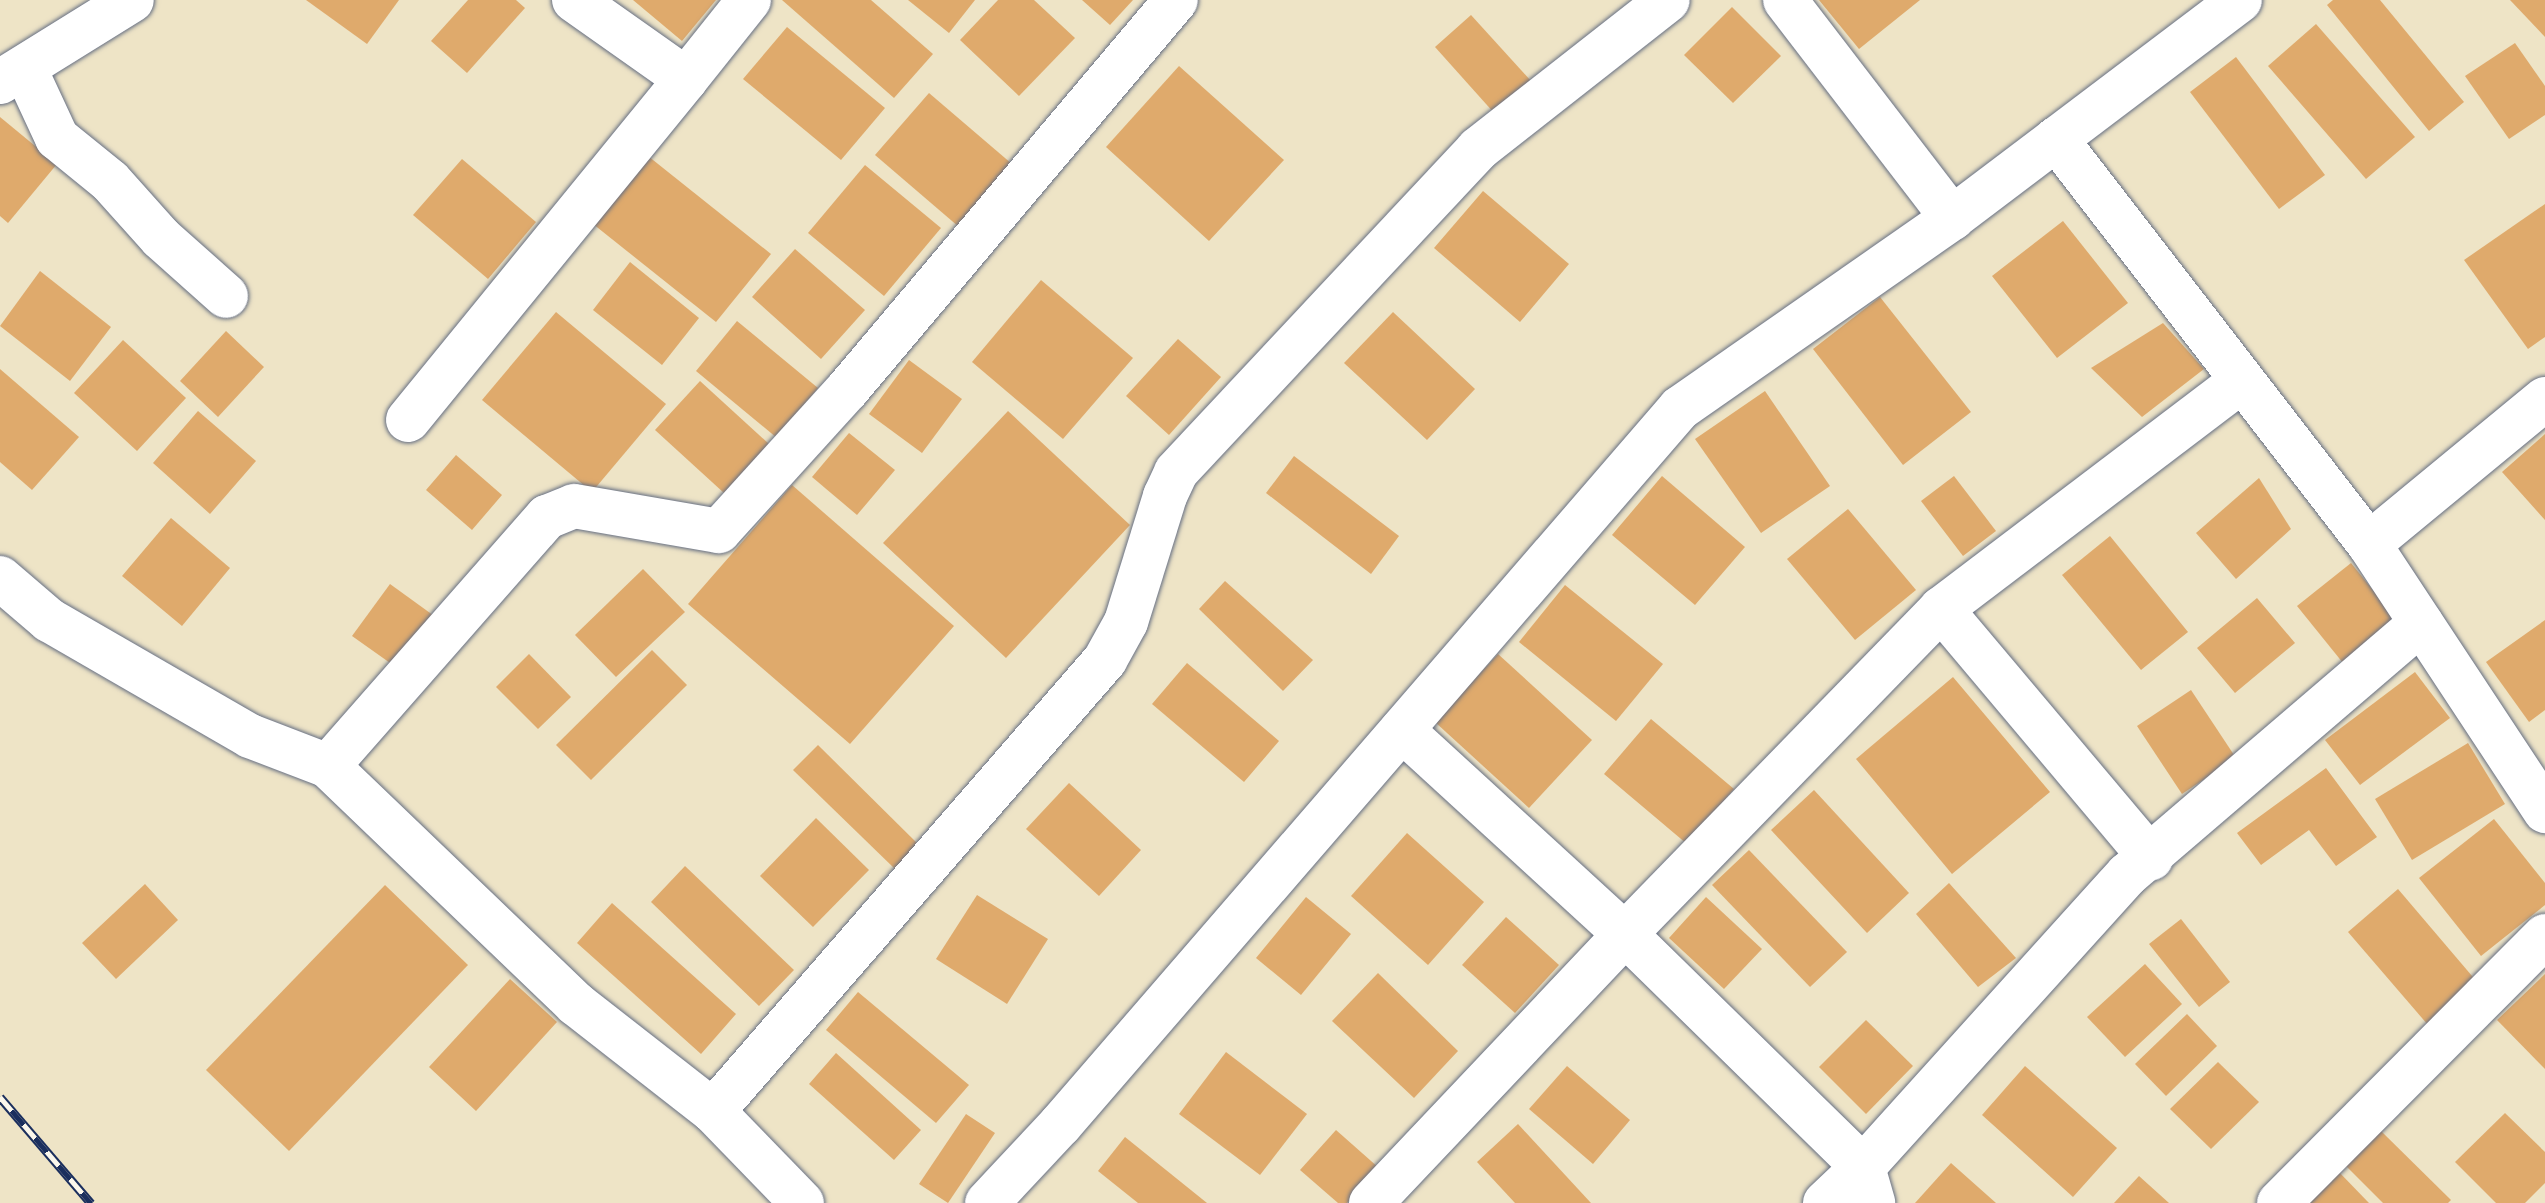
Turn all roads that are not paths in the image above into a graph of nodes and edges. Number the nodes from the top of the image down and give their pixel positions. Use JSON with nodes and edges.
{"nodes":[{"id":1,"x":132,"y":0,"type":"edge"},
{"id":2,"x":574,"y":0,"type":"edge"},
{"id":3,"x":749,"y":0,"type":"edge"},
{"id":4,"x":1176,"y":0,"type":"edge"},
{"id":5,"x":1668,"y":0,"type":"edge"},
{"id":6,"x":1785,"y":0,"type":"edge"},
{"id":7,"x":2240,"y":0,"type":"edge"},
{"id":8,"x":12,"y":75,"type":"edge"},
{"id":9,"x":686,"y":79,"type":"junction"},
{"id":10,"x":2056,"y":139,"type":"junction"},
{"id":11,"x":1952,"y":218,"type":"junction"},
{"id":12,"x":226,"y":296,"type":"dead end"},
{"id":13,"x":2241,"y":381,"type":"junction"},
{"id":14,"x":2545,"y":399,"type":"edge"},
{"id":15,"x":408,"y":420,"type":"dead end"},
{"id":16,"x":2369,"y":544,"type":"junction"},
{"id":17,"x":0,"y":578,"type":"edge"},
{"id":18,"x":1941,"y":609,"type":"junction"},
{"id":19,"x":2421,"y":623,"type":"junction"},
{"id":20,"x":1402,"y":730,"type":"junction"},
{"id":21,"x":328,"y":766,"type":"junction"},
{"id":22,"x":2545,"y":811,"type":"edge"},
{"id":23,"x":2151,"y":858,"type":"junction"},
{"id":24,"x":1625,"y":934,"type":"junction"},
{"id":25,"x":2545,"y":936,"type":"edge"},
{"id":26,"x":713,"y":1111,"type":"junction"},
{"id":27,"x":1868,"y":1185,"type":"edge"},
{"id":28,"x":802,"y":1203,"type":"edge"},
{"id":29,"x":987,"y":1203,"type":"edge"},
{"id":30,"x":1371,"y":1203,"type":"edge"},
{"id":31,"x":1825,"y":1203,"type":"edge"},
{"id":32,"x":2279,"y":1203,"type":"edge"}],
"edges":[{"from":1,"to":8,"type":"street"},
{"from":2,"to":9,"type":"street"},
{"from":3,"to":9,"type":"street"},
{"from":4,"to":21,"type":"street"},
{"from":5,"to":26,"type":"street"},
{"from":6,"to":11,"type":"street"},
{"from":7,"to":10,"type":"street"},
{"from":8,"to":12,"type":"street"},
{"from":9,"to":15,"type":"street"},
{"from":10,"to":11,"type":"street"},
{"from":10,"to":13,"type":"street"},
{"from":11,"to":20,"type":"street"},
{"from":13,"to":16,"type":"street"},
{"from":13,"to":18,"type":"street"},
{"from":14,"to":16,"type":"street"},
{"from":16,"to":19,"type":"street"},
{"from":17,"to":21,"type":"street"},
{"from":18,"to":23,"type":"street"},
{"from":18,"to":24,"type":"street"},
{"from":19,"to":22,"type":"street"},
{"from":19,"to":23,"type":"street"},
{"from":20,"to":24,"type":"street"},
{"from":20,"to":29,"type":"street"},
{"from":21,"to":26,"type":"street"},
{"from":23,"to":27,"type":"street"},
{"from":24,"to":27,"type":"street"},
{"from":24,"to":30,"type":"street"},
{"from":25,"to":32,"type":"street"},
{"from":26,"to":28,"type":"street"},
{"from":27,"to":31,"type":"street"}]}
